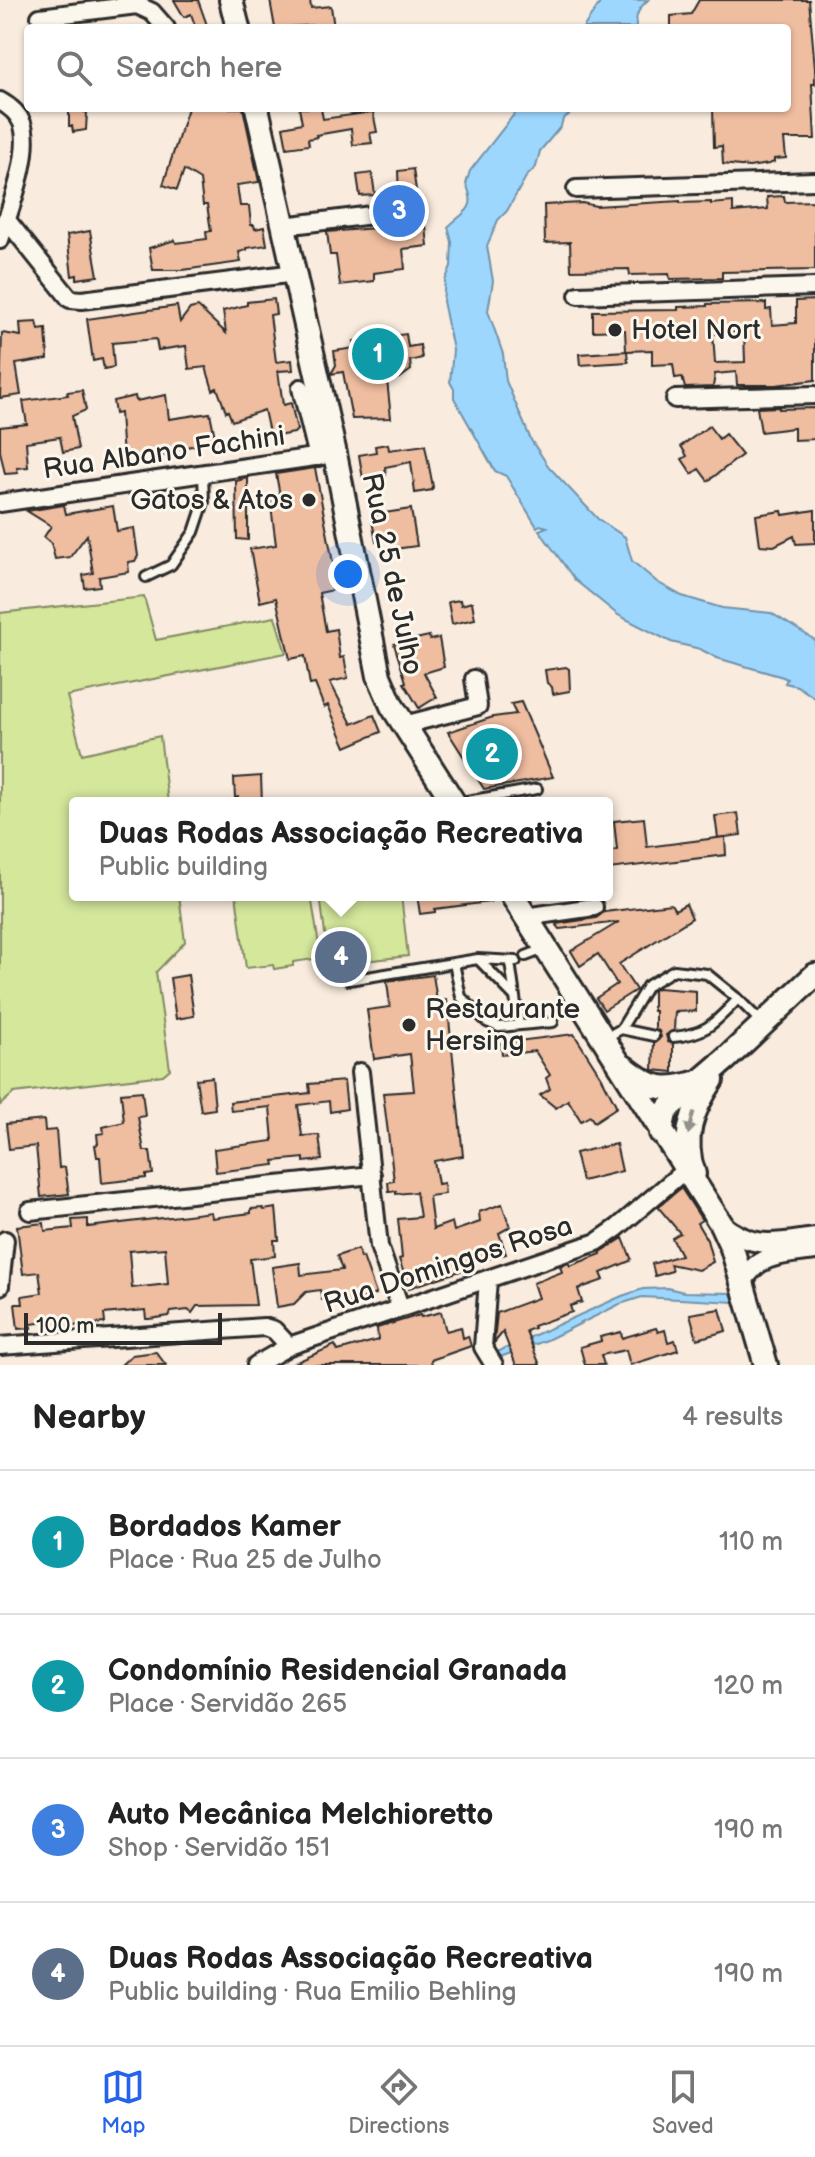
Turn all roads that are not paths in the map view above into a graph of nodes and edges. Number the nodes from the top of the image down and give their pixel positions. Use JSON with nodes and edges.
{"nodes":[{"id":1,"x":231,"y":0,"type":"edge"},
{"id":2,"x":40,"y":17,"type":"dead end"},
{"id":3,"x":162,"y":24,"type":"edge"},
{"id":4,"x":237,"y":24,"type":"edge"},
{"id":5,"x":0,"y":101,"type":"edge"},
{"id":6,"x":258,"y":112,"type":"edge"},
{"id":7,"x":815,"y":181,"type":"edge"},
{"id":8,"x":576,"y":189,"type":"dead end"},
{"id":9,"x":388,"y":213,"type":"dead end"},
{"id":10,"x":6,"y":219,"type":"junction"},
{"id":11,"x":284,"y":226,"type":"junction"},
{"id":12,"x":0,"y":240,"type":"edge"},
{"id":13,"x":295,"y":273,"type":"junction"},
{"id":14,"x":815,"y":287,"type":"edge"},
{"id":15,"x":578,"y":295,"type":"dead end"},
{"id":16,"x":301,"y":388,"type":"dead end"},
{"id":17,"x":815,"y":395,"type":"edge"},
{"id":18,"x":675,"y":399,"type":"dead end"},
{"id":19,"x":326,"y":456,"type":"junction"},
{"id":20,"x":203,"y":474,"type":"junction"},
{"id":21,"x":0,"y":503,"type":"edge"},
{"id":22,"x":146,"y":577,"type":"dead end"},
{"id":23,"x":474,"y":679,"type":"dead end"},
{"id":24,"x":404,"y":725,"type":"junction"},
{"id":25,"x":537,"y":789,"type":"dead end"},
{"id":26,"x":450,"y":797,"type":"edge"},
{"id":27,"x":490,"y":797,"type":"edge"},
{"id":28,"x":516,"y":901,"type":"edge"},
{"id":29,"x":594,"y":907,"type":"dead end"},
{"id":30,"x":525,"y":917,"type":"junction"},
{"id":31,"x":478,"y":959,"type":"junction"},
{"id":32,"x":454,"y":963,"type":"junction"},
{"id":33,"x":815,"y":975,"type":"edge"},
{"id":34,"x":349,"y":980,"type":"dead end"},
{"id":35,"x":515,"y":997,"type":"junction"},
{"id":36,"x":738,"y":999,"type":"junction"},
{"id":37,"x":553,"y":1022,"type":"dead end"},
{"id":38,"x":763,"y":1024,"type":"junction"},
{"id":39,"x":519,"y":1025,"type":"junction"},
{"id":40,"x":612,"y":1035,"type":"junction"},
{"id":41,"x":654,"y":1036,"type":"dead end"},
{"id":42,"x":673,"y":1037,"type":"dead end"},
{"id":43,"x":726,"y":1059,"type":"junction"},
{"id":44,"x":616,"y":1061,"type":"junction"},
{"id":45,"x":360,"y":1072,"type":"dead end"},
{"id":46,"x":699,"y":1081,"type":"junction"},
{"id":47,"x":661,"y":1133,"type":"junction"},
{"id":48,"x":685,"y":1170,"type":"junction"},
{"id":49,"x":372,"y":1175,"type":"junction"},
{"id":50,"x":702,"y":1194,"type":"junction"},
{"id":51,"x":30,"y":1211,"type":"dead end"},
{"id":52,"x":721,"y":1224,"type":"junction"},
{"id":53,"x":815,"y":1238,"type":"edge"},
{"id":54,"x":5,"y":1240,"type":"dead end"},
{"id":55,"x":815,"y":1250,"type":"edge"},
{"id":56,"x":488,"y":1280,"type":"junction"},
{"id":57,"x":0,"y":1286,"type":"edge"},
{"id":58,"x":745,"y":1290,"type":"junction"},
{"id":59,"x":400,"y":1307,"type":"junction"},
{"id":60,"x":0,"y":1346,"type":"edge"},
{"id":61,"x":289,"y":1346,"type":"junction"},
{"id":62,"x":256,"y":1365,"type":"edge"},
{"id":63,"x":494,"y":1365,"type":"edge"},
{"id":64,"x":766,"y":1365,"type":"edge"}],
"edges":[{"from":1,"to":4,"type":"main road"},
{"from":2,"to":3,"type":"street"},
{"from":5,"to":10,"type":"street"},
{"from":6,"to":11,"type":"main road","name":"Rua 25 de Julho"},
{"from":7,"to":8,"type":"street"},
{"from":9,"to":11,"type":"street"},
{"from":10,"to":12,"type":"street"},
{"from":10,"to":13,"type":"street"},
{"from":11,"to":13,"type":"main road","name":"Rua 25 de Julho"},
{"from":13,"to":19,"type":"main road","name":"Rua 25 de Julho"},
{"from":14,"to":15,"type":"street"},
{"from":16,"to":19,"type":"street"},
{"from":17,"to":18,"type":"street"},
{"from":19,"to":20,"type":"street","name":"Rua Albano Fachini"},
{"from":19,"to":24,"type":"main road","name":"Rua 25 de Julho"},
{"from":20,"to":21,"type":"street","name":"Rua Albano Fachini"},
{"from":20,"to":22,"type":"lane"},
{"from":23,"to":24,"type":"street"},
{"from":24,"to":26,"type":"main road","name":"Rua 25 de Julho"},
{"from":25,"to":27,"type":"lane"},
{"from":28,"to":30,"type":"main road"},
{"from":29,"to":30,"type":"street"},
{"from":30,"to":40,"type":"main road"},
{"from":31,"to":32,"type":"lane"},
{"from":31,"to":35,"type":"lane"},
{"from":31,"to":35,"type":"lane"},
{"from":32,"to":34,"type":"lane"},
{"from":32,"to":39,"type":"lane"},
{"from":33,"to":38,"type":"main road"},
{"from":35,"to":39,"type":"lane"},
{"from":36,"to":38,"type":"lane"},
{"from":36,"to":40,"type":"lane"},
{"from":36,"to":42,"type":"lane"},
{"from":37,"to":39,"type":"lane"},
{"from":38,"to":43,"type":"main road"},
{"from":40,"to":41,"type":"lane"},
{"from":40,"to":44,"type":"main road"},
{"from":43,"to":46,"type":"main road"},
{"from":43,"to":50,"type":"main road","one_way":true},
{"from":44,"to":46,"type":"main road"},
{"from":44,"to":47,"type":"main road"},
{"from":45,"to":49,"type":"street"},
{"from":46,"to":47,"type":"main road"},
{"from":47,"to":48,"type":"main road"},
{"from":48,"to":50,"type":"main road"},
{"from":48,"to":56,"type":"street","name":"Rua Domingos Rosa"},
{"from":49,"to":51,"type":"street"},
{"from":49,"to":59,"type":"street"},
{"from":50,"to":52,"type":"main road"},
{"from":52,"to":53,"type":"street"},
{"from":52,"to":58,"type":"main road"},
{"from":54,"to":57,"type":"street"},
{"from":55,"to":58,"type":"street"},
{"from":56,"to":59,"type":"street","name":"Rua Domingos Rosa"},
{"from":56,"to":63,"type":"street"},
{"from":58,"to":64,"type":"main road"},
{"from":59,"to":61,"type":"street","name":"Rua Domingos Rosa"},
{"from":60,"to":61,"type":"street"},
{"from":61,"to":62,"type":"street","name":"Rua Domingos Rosa"}]}
